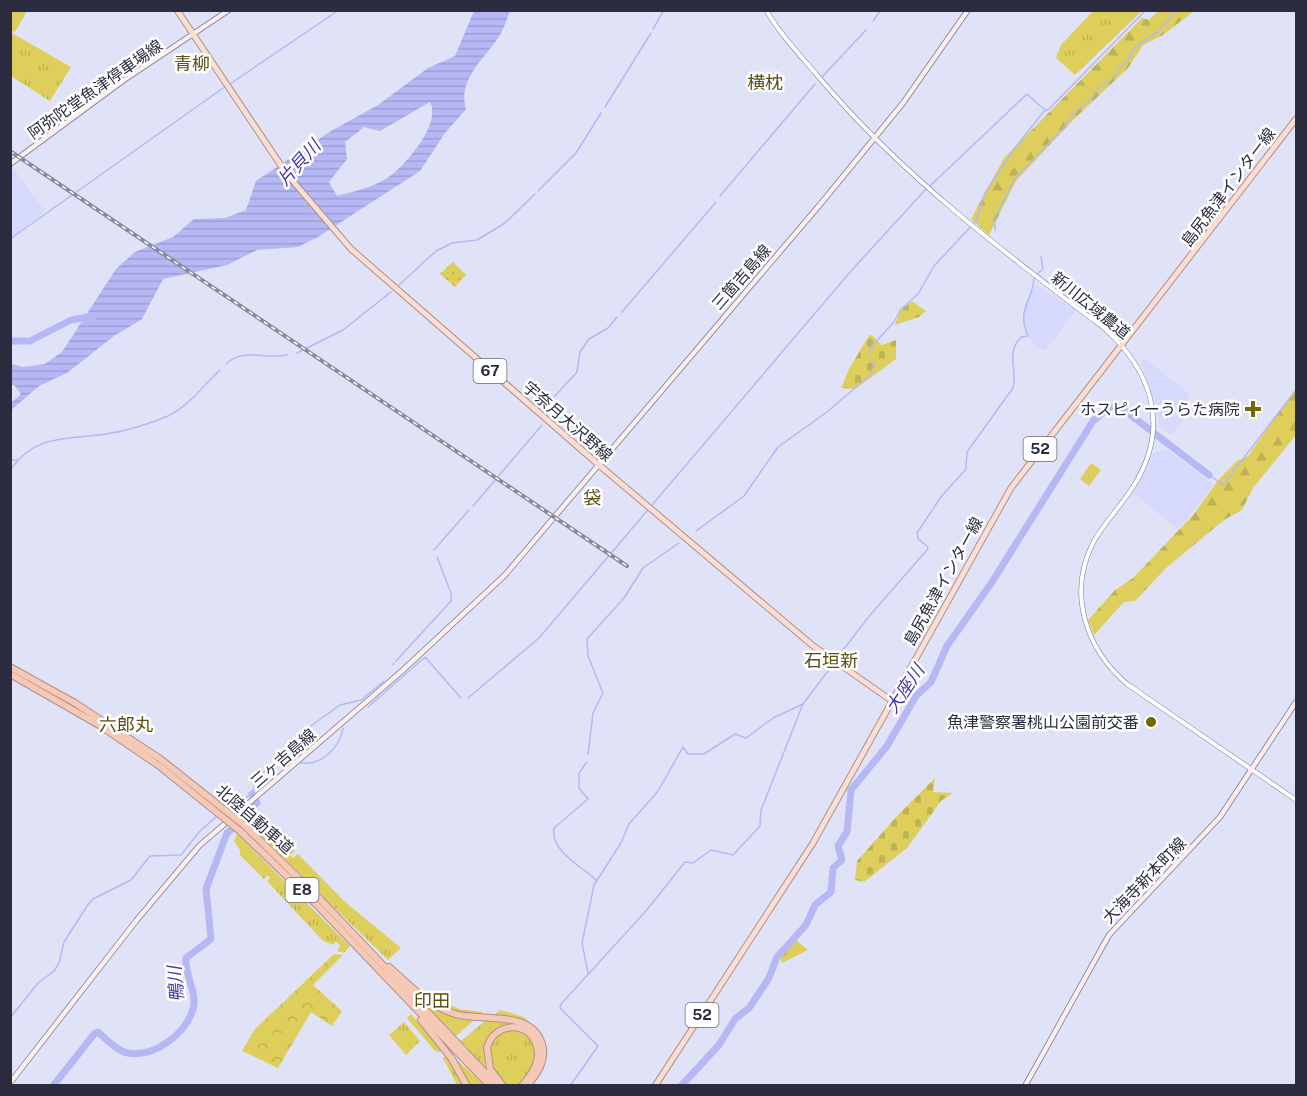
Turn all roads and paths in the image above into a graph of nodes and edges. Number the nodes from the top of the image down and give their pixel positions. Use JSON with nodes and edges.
{"nodes":[{"id":1,"x":177,"y":10,"type":"edge"},
{"id":2,"x":228,"y":10,"type":"edge"},
{"id":3,"x":766,"y":10,"type":"edge"},
{"id":4,"x":968,"y":10,"type":"edge"},
{"id":5,"x":193,"y":34,"type":"junction"},
{"id":6,"x":1296,"y":119,"type":"edge"},
{"id":7,"x":874,"y":137,"type":"junction"},
{"id":8,"x":10,"y":164,"type":"edge"},
{"id":9,"x":1124,"y":345,"type":"junction"},
{"id":10,"x":598,"y":465,"type":"junction"},
{"id":11,"x":524,"y":553,"type":"joint"},
{"id":12,"x":10,"y":667,"type":"edge"},
{"id":13,"x":10,"y":674,"type":"edge"},
{"id":14,"x":892,"y":702,"type":"junction"},
{"id":15,"x":1296,"y":702,"type":"edge"},
{"id":16,"x":1251,"y":770,"type":"junction"},
{"id":17,"x":1296,"y":800,"type":"edge"},
{"id":18,"x":242,"y":829,"type":"junction"},
{"id":19,"x":350,"y":930,"type":"junction"},
{"id":20,"x":362,"y":952,"type":"junction"},
{"id":21,"x":10,"y":1083,"type":"edge"},
{"id":22,"x":467,"y":1086,"type":"edge"},
{"id":23,"x":490,"y":1086,"type":"edge"},
{"id":24,"x":501,"y":1086,"type":"edge"},
{"id":25,"x":522,"y":1086,"type":"edge"},
{"id":26,"x":527,"y":1086,"type":"edge"},
{"id":27,"x":655,"y":1086,"type":"edge"},
{"id":28,"x":1025,"y":1086,"type":"edge"}],
"edges":[{"from":1,"to":5,"type":"main road","name":"宇奈月大沢野線","number":"67"},
{"from":2,"to":5,"type":"main road","name":"阿弥陀堂魚津停車場線"},
{"from":3,"to":7,"type":"street","name":"新川広域農道"},
{"from":4,"to":7,"type":"main road","name":"三箇吉島線"},
{"from":5,"to":8,"type":"main road","name":"阿弥陀堂魚津停車場線"},
{"from":5,"to":10,"type":"main road","name":"宇奈月大沢野線","number":"67"},
{"from":6,"to":9,"type":"main road","name":"島尻魚津インター線","number":"52"},
{"from":7,"to":9,"type":"street","name":"新川広域農道"},
{"from":7,"to":10,"type":"main road","name":"三箇吉島線"},
{"from":9,"to":14,"type":"main road","name":"島尻魚津インター線","number":"52"},
{"from":9,"to":16,"type":"street","name":"新川広域農道"},
{"from":10,"to":11,"type":"main road","name":"三箇吉島線"},
{"from":10,"to":14,"type":"main road","name":"宇奈月大沢野線","number":"67"},
{"from":11,"to":21,"type":"main road","name":"三ヶ吉島線"},
{"from":12,"to":18,"type":"highway","name":"北陸自動車道","number":"E8","bridge":true},
{"from":13,"to":18,"type":"highway","name":"北陸自動車道","number":"E8","bridge":true},
{"from":14,"to":27,"type":"main road","name":"島尻魚津インター線","number":"52"},
{"from":15,"to":16,"type":"main road","name":"大海寺新本町線"},
{"from":16,"to":17,"type":"street","name":"新川広域農道"},
{"from":16,"to":28,"type":"main road","name":"大海寺新本町線"},
{"from":18,"to":19,"type":"highway","name":"北陸自動車道","number":"E8"},
{"from":18,"to":20,"type":"highway","name":"北陸自動車道","number":"E8"},
{"from":19,"to":24,"type":"highway","name":"北陸自動車道","number":"E8"},
{"from":19,"to":26,"type":"highway"},
{"from":20,"to":22,"type":"highway"},
{"from":20,"to":23,"type":"highway","name":"北陸自動車道","number":"E8"},
{"from":24,"to":25,"type":"highway"}]}
